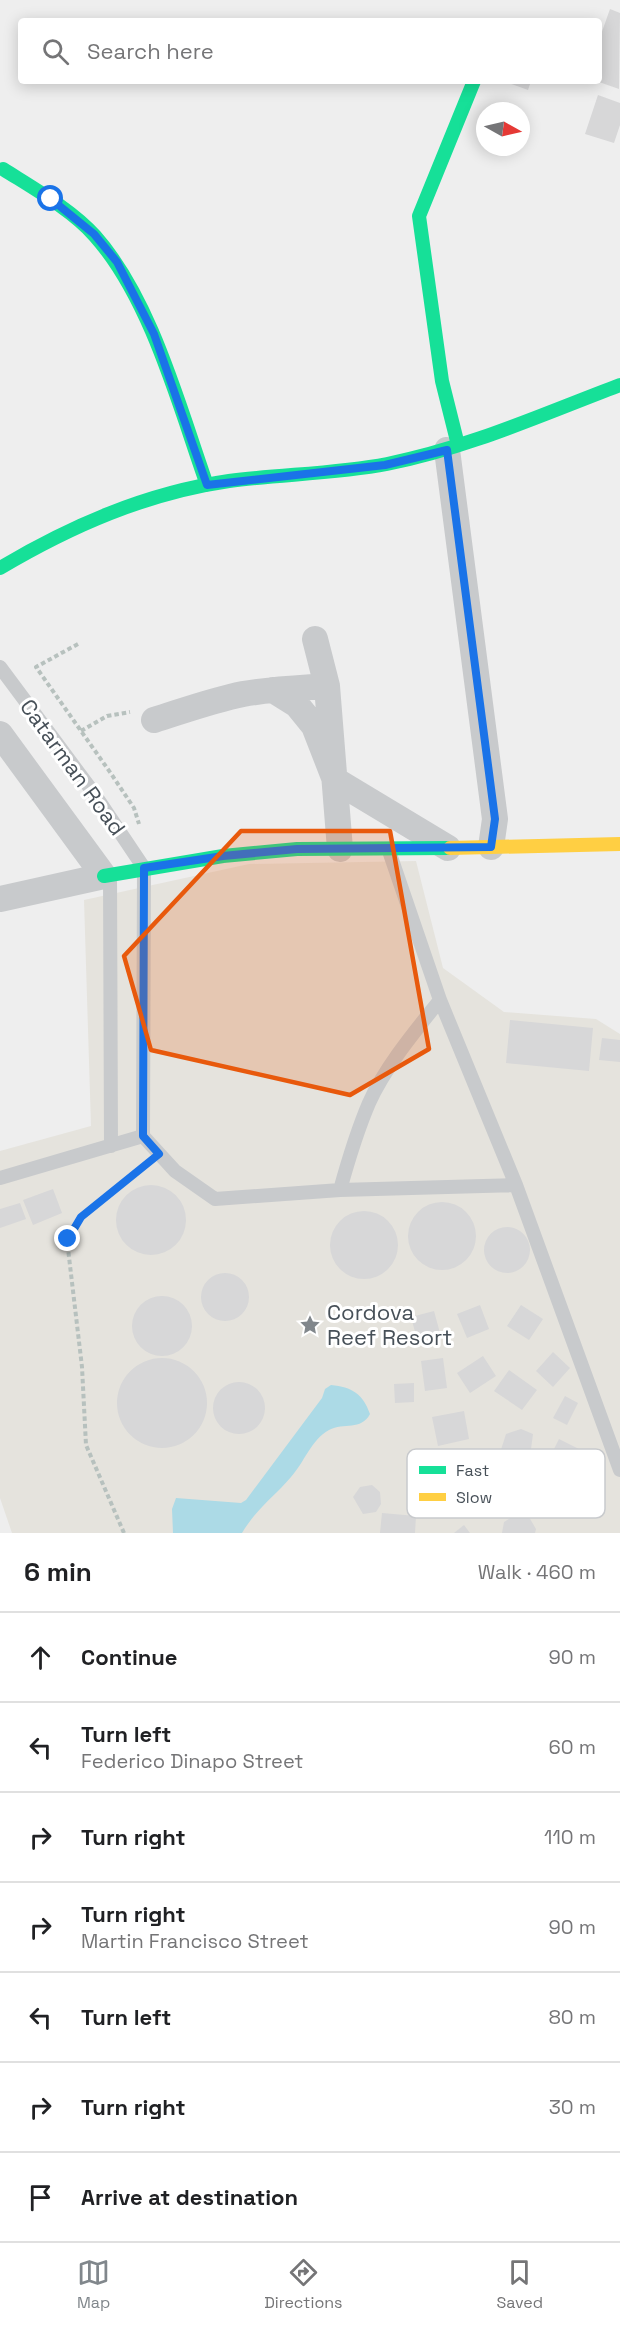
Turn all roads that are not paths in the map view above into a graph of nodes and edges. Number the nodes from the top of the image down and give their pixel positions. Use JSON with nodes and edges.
{"nodes":[{"id":1,"x":473,"y":84,"type":"edge"},
{"id":2,"x":3,"y":169,"type":"dead end"},
{"id":3,"x":620,"y":385,"type":"edge"},
{"id":4,"x":452,"y":447,"type":"junction"},
{"id":5,"x":207,"y":485,"type":"junction"},
{"id":6,"x":0,"y":568,"type":"edge"},
{"id":7,"x":315,"y":639,"type":"dead end"},
{"id":8,"x":0,"y":667,"type":"edge"},
{"id":9,"x":327,"y":686,"type":"junction"},
{"id":10,"x":273,"y":690,"type":"junction"},
{"id":11,"x":154,"y":720,"type":"road end"},
{"id":12,"x":0,"y":734,"type":"edge"},
{"id":13,"x":335,"y":780,"type":"junction"},
{"id":14,"x":620,"y":844,"type":"edge"},
{"id":15,"x":491,"y":847,"type":"junction"},
{"id":16,"x":448,"y":848,"type":"junction"},
{"id":17,"x":340,"y":849,"type":"junction"},
{"id":18,"x":388,"y":850,"type":"junction"},
{"id":19,"x":144,"y":868,"type":"junction"},
{"id":20,"x":107,"y":876,"type":"junction"},
{"id":21,"x":0,"y":899,"type":"edge"},
{"id":22,"x":440,"y":1000,"type":"junction"},
{"id":23,"x":143,"y":1136,"type":"junction"},
{"id":24,"x":111,"y":1146,"type":"junction"},
{"id":25,"x":0,"y":1178,"type":"edge"},
{"id":26,"x":516,"y":1185,"type":"junction"},
{"id":27,"x":340,"y":1190,"type":"junction"},
{"id":28,"x":620,"y":1470,"type":"edge"}],
"edges":[{"from":1,"to":4,"type":"street"},
{"from":2,"to":5,"type":"street"},
{"from":3,"to":4,"type":"street"},
{"from":4,"to":5,"type":"street"},
{"from":4,"to":15,"type":"street"},
{"from":5,"to":6,"type":"street"},
{"from":7,"to":9,"type":"street"},
{"from":8,"to":19,"type":"lane","name":"Catarman Road"},
{"from":9,"to":10,"type":"street"},
{"from":9,"to":13,"type":"street"},
{"from":10,"to":11,"type":"street"},
{"from":10,"to":13,"type":"street"},
{"from":12,"to":20,"type":"street","name":"Catarman Road"},
{"from":13,"to":16,"type":"street"},
{"from":13,"to":17,"type":"street"},
{"from":14,"to":15,"type":"street"},
{"from":15,"to":16,"type":"street"},
{"from":16,"to":18,"type":"street"},
{"from":17,"to":18,"type":"street"},
{"from":17,"to":19,"type":"street"},
{"from":18,"to":22,"type":"lane"},
{"from":19,"to":20,"type":"street"},
{"from":19,"to":23,"type":"lane"},
{"from":20,"to":21,"type":"street"},
{"from":20,"to":24,"type":"lane"},
{"from":22,"to":26,"type":"lane"},
{"from":22,"to":27,"type":"lane"},
{"from":23,"to":24,"type":"lane"},
{"from":23,"to":27,"type":"lane"},
{"from":24,"to":25,"type":"lane"},
{"from":26,"to":27,"type":"lane"},
{"from":26,"to":28,"type":"lane"}]}
